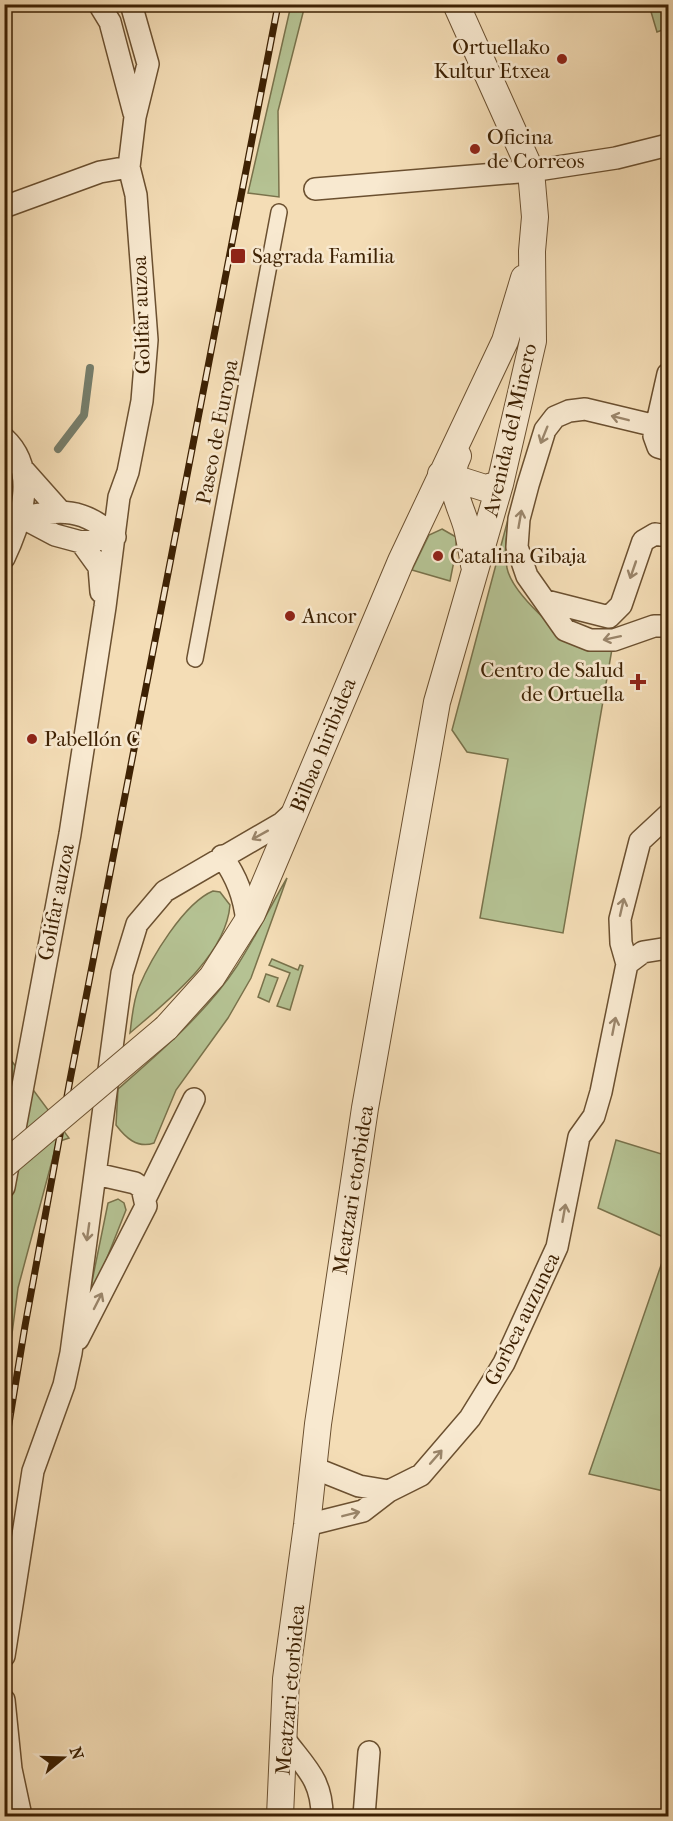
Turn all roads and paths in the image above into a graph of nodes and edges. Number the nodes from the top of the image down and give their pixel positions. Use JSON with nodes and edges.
{"nodes":[{"id":1,"x":99,"y":4,"type":"edge"},
{"id":2,"x":131,"y":4,"type":"edge"},
{"id":3,"x":456,"y":4,"type":"edge"},
{"id":4,"x":135,"y":117,"type":"junction"},
{"id":5,"x":669,"y":145,"type":"edge"},
{"id":6,"x":129,"y":167,"type":"junction"},
{"id":7,"x":531,"y":171,"type":"junction"},
{"id":8,"x":315,"y":189,"type":"dead end"},
{"id":9,"x":4,"y":207,"type":"edge"},
{"id":10,"x":279,"y":212,"type":"dead end"},
{"id":11,"x":532,"y":251,"type":"junction"},
{"id":12,"x":669,"y":374,"type":"edge"},
{"id":13,"x":665,"y":406,"type":"edge"},
{"id":14,"x":656,"y":426,"type":"junction"},
{"id":15,"x":4,"y":438,"type":"edge"},
{"id":16,"x":669,"y":450,"type":"edge"},
{"id":17,"x":20,"y":465,"type":"junction"},
{"id":18,"x":446,"y":475,"type":"junction"},
{"id":19,"x":500,"y":484,"type":"junction"},
{"id":20,"x":528,"y":485,"type":"junction"},
{"id":21,"x":119,"y":497,"type":"junction"},
{"id":22,"x":60,"y":511,"type":"junction"},
{"id":23,"x":82,"y":514,"type":"junction"},
{"id":24,"x":21,"y":517,"type":"junction"},
{"id":25,"x":422,"y":520,"type":"junction"},
{"id":26,"x":468,"y":529,"type":"junction"},
{"id":27,"x":55,"y":535,"type":"junction"},
{"id":28,"x":669,"y":536,"type":"edge"},
{"id":29,"x":115,"y":537,"type":"junction"},
{"id":30,"x":81,"y":542,"type":"junction"},
{"id":31,"x":7,"y":553,"type":"edge"},
{"id":32,"x":475,"y":572,"type":"junction"},
{"id":33,"x":546,"y":601,"type":"junction"},
{"id":34,"x":104,"y":616,"type":"junction"},
{"id":35,"x":669,"y":626,"type":"edge"},
{"id":36,"x":195,"y":659,"type":"dead end"},
{"id":37,"x":296,"y":810,"type":"junction"},
{"id":38,"x":669,"y":815,"type":"edge"},
{"id":39,"x":222,"y":856,"type":"junction"},
{"id":40,"x":247,"y":922,"type":"junction"},
{"id":41,"x":669,"y":948,"type":"edge"},
{"id":42,"x":627,"y":964,"type":"junction"},
{"id":43,"x":194,"y":1099,"type":"dead end"},
{"id":44,"x":4,"y":1164,"type":"edge"},
{"id":45,"x":96,"y":1174,"type":"junction"},
{"id":46,"x":4,"y":1187,"type":"edge"},
{"id":47,"x":146,"y":1197,"type":"junction"},
{"id":48,"x":71,"y":1353,"type":"junction"},
{"id":49,"x":314,"y":1468,"type":"junction"},
{"id":50,"x":389,"y":1491,"type":"junction"},
{"id":51,"x":308,"y":1525,"type":"junction"},
{"id":52,"x":4,"y":1656,"type":"edge"},
{"id":53,"x":4,"y":1700,"type":"edge"},
{"id":54,"x":285,"y":1740,"type":"junction"},
{"id":55,"x":369,"y":1752,"type":"dead end"},
{"id":56,"x":21,"y":1816,"type":"edge"},
{"id":57,"x":280,"y":1816,"type":"edge"},
{"id":58,"x":321,"y":1816,"type":"edge"},
{"id":59,"x":364,"y":1816,"type":"edge"}],
"edges":[{"from":1,"to":4,"type":"street","name":"Golifar auzoa"},
{"from":2,"to":4,"type":"street","name":"Golifar auzoa"},
{"from":3,"to":7,"type":"street"},
{"from":4,"to":6,"type":"street","name":"Golifar auzoa"},
{"from":5,"to":7,"type":"street"},
{"from":6,"to":9,"type":"street"},
{"from":6,"to":21,"type":"street","name":"Golifar auzoa"},
{"from":7,"to":8,"type":"street"},
{"from":7,"to":11,"type":"street"},
{"from":10,"to":36,"type":"street","name":"Paseo de Europa"},
{"from":11,"to":18,"type":"street","name":"Bilbao hiribidea"},
{"from":11,"to":19,"type":"street","name":"Avenida del Minero"},
{"from":12,"to":13,"type":"street"},
{"from":13,"to":14,"type":"street"},
{"from":14,"to":16,"type":"street"},
{"from":14,"to":20,"type":"street","one_way":true},
{"from":15,"to":17,"type":"street"},
{"from":17,"to":22,"type":"street"},
{"from":17,"to":24,"type":"street"},
{"from":18,"to":19,"type":"street"},
{"from":18,"to":25,"type":"street","name":"Bilbao hiribidea"},
{"from":18,"to":26,"type":"street"},
{"from":19,"to":20,"type":"street"},
{"from":19,"to":32,"type":"street","name":"Avenida del Minero"},
{"from":33,"to":20,"type":"street","one_way":true},
{"from":21,"to":23,"type":"street"},
{"from":21,"to":29,"type":"street","name":"Golifar auzoa"},
{"from":22,"to":23,"type":"street"},
{"from":22,"to":24,"type":"street"},
{"from":23,"to":29,"type":"street"},
{"from":24,"to":27,"type":"street"},
{"from":24,"to":31,"type":"street"},
{"from":25,"to":26,"type":"street"},
{"from":25,"to":37,"type":"street","name":"Bilbao hiribidea"},
{"from":26,"to":32,"type":"street"},
{"from":27,"to":30,"type":"street"},
{"from":27,"to":31,"type":"street"},
{"from":28,"to":33,"type":"street","one_way":true},
{"from":29,"to":30,"type":"street"},
{"from":29,"to":34,"type":"street","name":"Golifar auzoa"},
{"from":30,"to":34,"type":"street","name":"Golifar auzoa"},
{"from":32,"to":49,"type":"street","name":"Meatzari etorbidea"},
{"from":35,"to":33,"type":"street","one_way":true},
{"from":34,"to":46,"type":"street","name":"Golifar auzoa"},
{"from":37,"to":39,"type":"street","one_way":true},
{"from":37,"to":40,"type":"street","name":"Bilbao hiribidea"},
{"from":42,"to":38,"type":"street","name":"Gorbea auzunea","one_way":true},
{"from":39,"to":40,"type":"street"},
{"from":39,"to":45,"type":"street"},
{"from":40,"to":44,"type":"street","name":"Bilbao hiribidea","bridge":true},
{"from":41,"to":42,"type":"street"},
{"from":50,"to":42,"type":"street","name":"Gorbea auzunea","one_way":true},
{"from":43,"to":47,"type":"street"},
{"from":45,"to":47,"type":"street"},
{"from":45,"to":48,"type":"street","one_way":true},
{"from":48,"to":47,"type":"street","one_way":true},
{"from":48,"to":52,"type":"street"},
{"from":49,"to":50,"type":"street"},
{"from":49,"to":51,"type":"street","name":"Meatzari etorbidea"},
{"from":51,"to":50,"type":"street","name":"Gorbea auzunea","one_way":true},
{"from":51,"to":54,"type":"street","name":"Meatzari etorbidea"},
{"from":53,"to":56,"type":"street"},
{"from":54,"to":57,"type":"street","name":"Meatzari etorbidea"},
{"from":54,"to":58,"type":"street"},
{"from":55,"to":59,"type":"street"}]}
